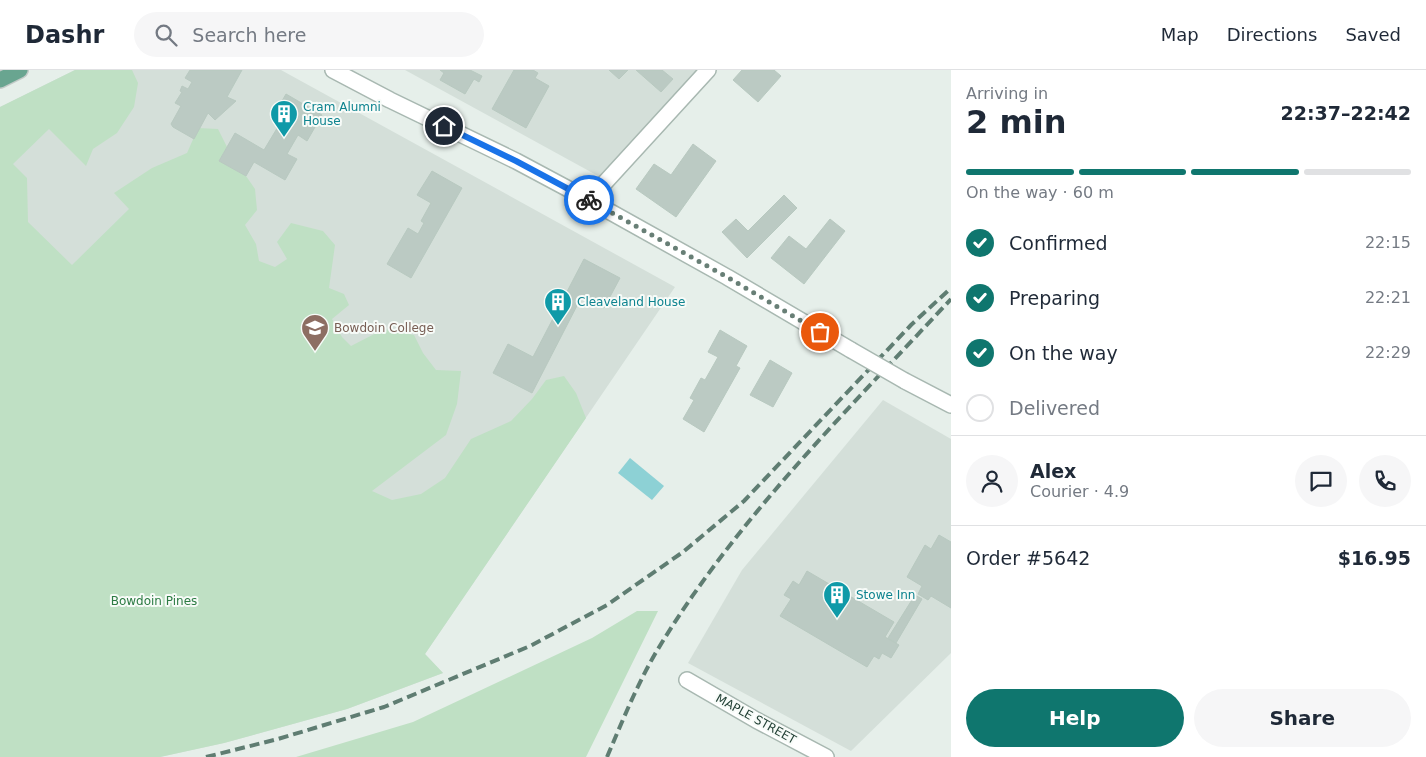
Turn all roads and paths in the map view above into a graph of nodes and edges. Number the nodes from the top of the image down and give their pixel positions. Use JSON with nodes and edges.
{"nodes":[{"id":1,"x":20,"y":70,"type":"edge"},
{"id":2,"x":333,"y":70,"type":"edge"},
{"id":3,"x":708,"y":70,"type":"edge"},
{"id":4,"x":0,"y":80,"type":"edge"},
{"id":5,"x":590,"y":200,"type":"junction"},
{"id":6,"x":951,"y":405,"type":"edge"},
{"id":7,"x":687,"y":680,"type":"dead end"},
{"id":8,"x":826,"y":757,"type":"edge"}],
"edges":[{"from":1,"to":4,"type":"main road"},
{"from":2,"to":5,"type":"street"},
{"from":3,"to":5,"type":"street"},
{"from":5,"to":6,"type":"street","bridge":true},
{"from":7,"to":8,"type":"street","name":"MAPLE STREET"}]}
